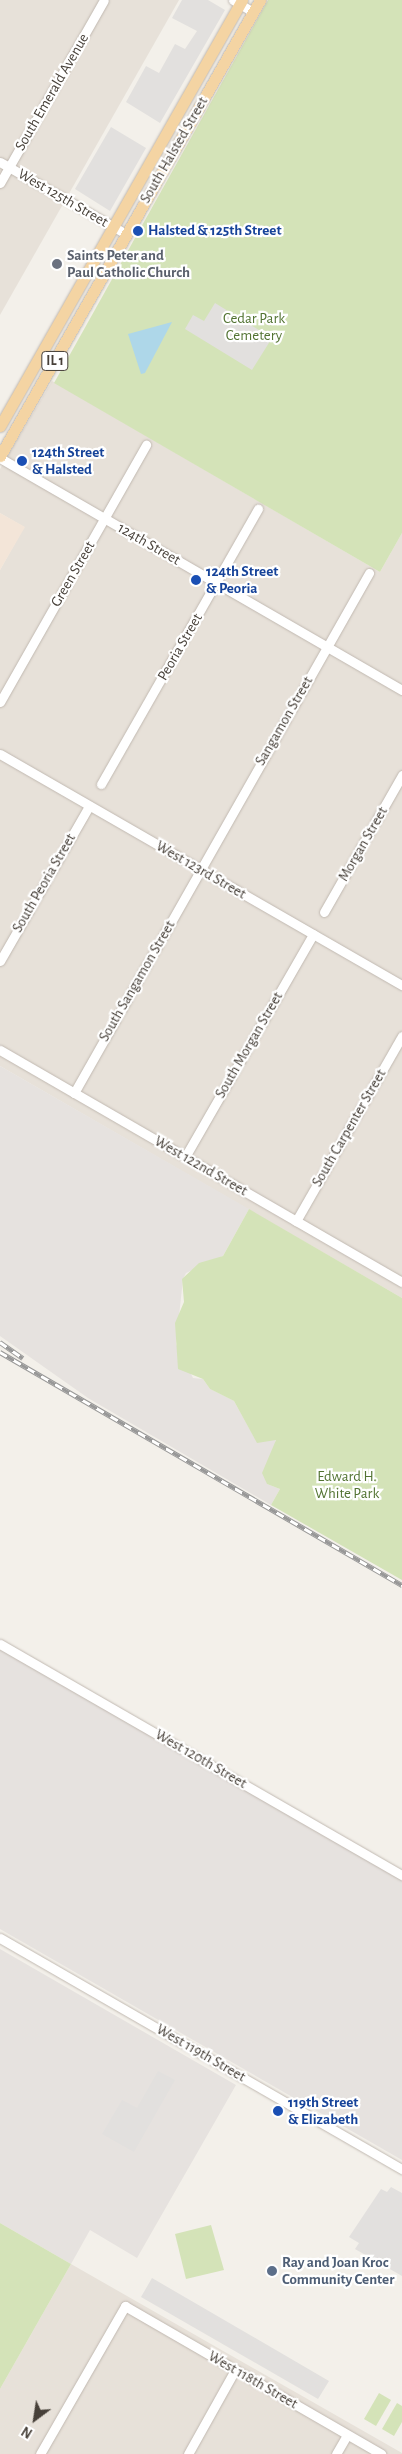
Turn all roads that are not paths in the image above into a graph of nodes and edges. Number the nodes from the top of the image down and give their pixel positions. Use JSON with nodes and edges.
{"nodes":[{"id":1,"x":104,"y":0,"type":"edge"},
{"id":2,"x":260,"y":0,"type":"edge"},
{"id":3,"x":238,"y":1,"type":"edge"},
{"id":4,"x":253,"y":12,"type":"junction"},
{"id":5,"x":0,"y":162,"type":"edge"},
{"id":6,"x":9,"y":167,"type":"junction"},
{"id":7,"x":0,"y":184,"type":"edge"},
{"id":8,"x":113,"y":227,"type":"junction"},
{"id":9,"x":126,"y":234,"type":"junction"},
{"id":10,"x":0,"y":426,"type":"edge"},
{"id":11,"x":146,"y":445,"type":"dead end"},
{"id":12,"x":0,"y":457,"type":"edge"},
{"id":13,"x":258,"y":510,"type":"dead end"},
{"id":14,"x":104,"y":518,"type":"junction"},
{"id":15,"x":369,"y":574,"type":"dead end"},
{"id":16,"x":216,"y":583,"type":"junction"},
{"id":17,"x":327,"y":646,"type":"junction"},
{"id":18,"x":402,"y":690,"type":"edge"},
{"id":19,"x":0,"y":702,"type":"edge"},
{"id":20,"x":0,"y":754,"type":"edge"},
{"id":21,"x":402,"y":776,"type":"edge"},
{"id":22,"x":101,"y":784,"type":"dead end"},
{"id":23,"x":89,"y":806,"type":"junction"},
{"id":24,"x":200,"y":869,"type":"junction"},
{"id":25,"x":324,"y":912,"type":"dead end"},
{"id":26,"x":313,"y":934,"type":"junction"},
{"id":27,"x":0,"y":961,"type":"edge"},
{"id":28,"x":402,"y":985,"type":"edge"},
{"id":29,"x":402,"y":1036,"type":"edge"},
{"id":30,"x":0,"y":1050,"type":"edge"},
{"id":31,"x":74,"y":1093,"type":"junction"},
{"id":32,"x":185,"y":1157,"type":"junction"},
{"id":33,"x":296,"y":1221,"type":"junction"},
{"id":34,"x":402,"y":1282,"type":"edge"},
{"id":35,"x":0,"y":1644,"type":"edge"},
{"id":36,"x":402,"y":1875,"type":"edge"},
{"id":37,"x":0,"y":1938,"type":"edge"},
{"id":38,"x":402,"y":2169,"type":"edge"},
{"id":39,"x":235,"y":2370,"type":"junction"},
{"id":40,"x":347,"y":2434,"type":"junction"},
{"id":41,"x":40,"y":2454,"type":"edge"},
{"id":42,"x":188,"y":2454,"type":"edge"},
{"id":43,"x":336,"y":2454,"type":"edge"},
{"id":44,"x":381,"y":2454,"type":"edge"}],
"edges":[{"from":1,"to":6,"type":"street","name":"South Emerald Avenue"},
{"from":2,"to":4,"type":"main road","name":"South Halsted Street","number":"IL 1"},
{"from":3,"to":4,"type":"street"},
{"from":3,"to":8,"type":"main road","name":"South Halsted Street","number":"IL 1"},
{"from":4,"to":9,"type":"main road","name":"South Halsted Street","number":"IL 1"},
{"from":5,"to":6,"type":"street","name":"West 125th Street"},
{"from":6,"to":7,"type":"street","name":"South Emerald Avenue"},
{"from":6,"to":8,"type":"street","name":"West 125th Street"},
{"from":8,"to":9,"type":"street","name":"West 125th Street"},
{"from":8,"to":10,"type":"main road","name":"South Halsted Street","number":"IL 1"},
{"from":9,"to":12,"type":"main road","name":"South Halsted Street","number":"IL 1"},
{"from":11,"to":14,"type":"street","name":"Green Street"},
{"from":12,"to":14,"type":"street","name":"124th Street"},
{"from":13,"to":16,"type":"street","name":"Peoria Street"},
{"from":14,"to":16,"type":"street","name":"124th Street"},
{"from":14,"to":19,"type":"street","name":"Green Street"},
{"from":15,"to":17,"type":"street","name":"Sangamon Street"},
{"from":16,"to":17,"type":"street","name":"124th Street"},
{"from":16,"to":22,"type":"street","name":"Peoria Street"},
{"from":17,"to":18,"type":"street","name":"124th Street"},
{"from":17,"to":24,"type":"street","name":"Sangamon Street"},
{"from":20,"to":23,"type":"street","name":"West 123rd Street"},
{"from":21,"to":25,"type":"street","name":"Morgan Street"},
{"from":23,"to":24,"type":"street","name":"West 123rd Street"},
{"from":23,"to":27,"type":"street","name":"South Peoria Street"},
{"from":24,"to":26,"type":"street","name":"West 123rd Street"},
{"from":24,"to":31,"type":"street","name":"South Sangamon Street"},
{"from":26,"to":28,"type":"street","name":"West 123rd Street"},
{"from":26,"to":32,"type":"street","name":"South Morgan Street"},
{"from":29,"to":33,"type":"street","name":"South Carpenter Street"},
{"from":30,"to":31,"type":"street","name":"West 122nd Street"},
{"from":31,"to":32,"type":"street","name":"West 122nd Street"},
{"from":32,"to":33,"type":"street","name":"West 122nd Street"},
{"from":33,"to":34,"type":"street","name":"West 122nd Street"},
{"from":35,"to":36,"type":"street","name":"West 120th Street"},
{"from":37,"to":38,"type":"street","name":"West 119th Street"},
{"from":39,"to":40,"type":"street","name":"West 118th Street"},
{"from":39,"to":41,"type":"street","name":"West 118th Street"},
{"from":39,"to":42,"type":"street"},
{"from":40,"to":43,"type":"street"},
{"from":40,"to":44,"type":"street","name":"West 118th Street"}]}
